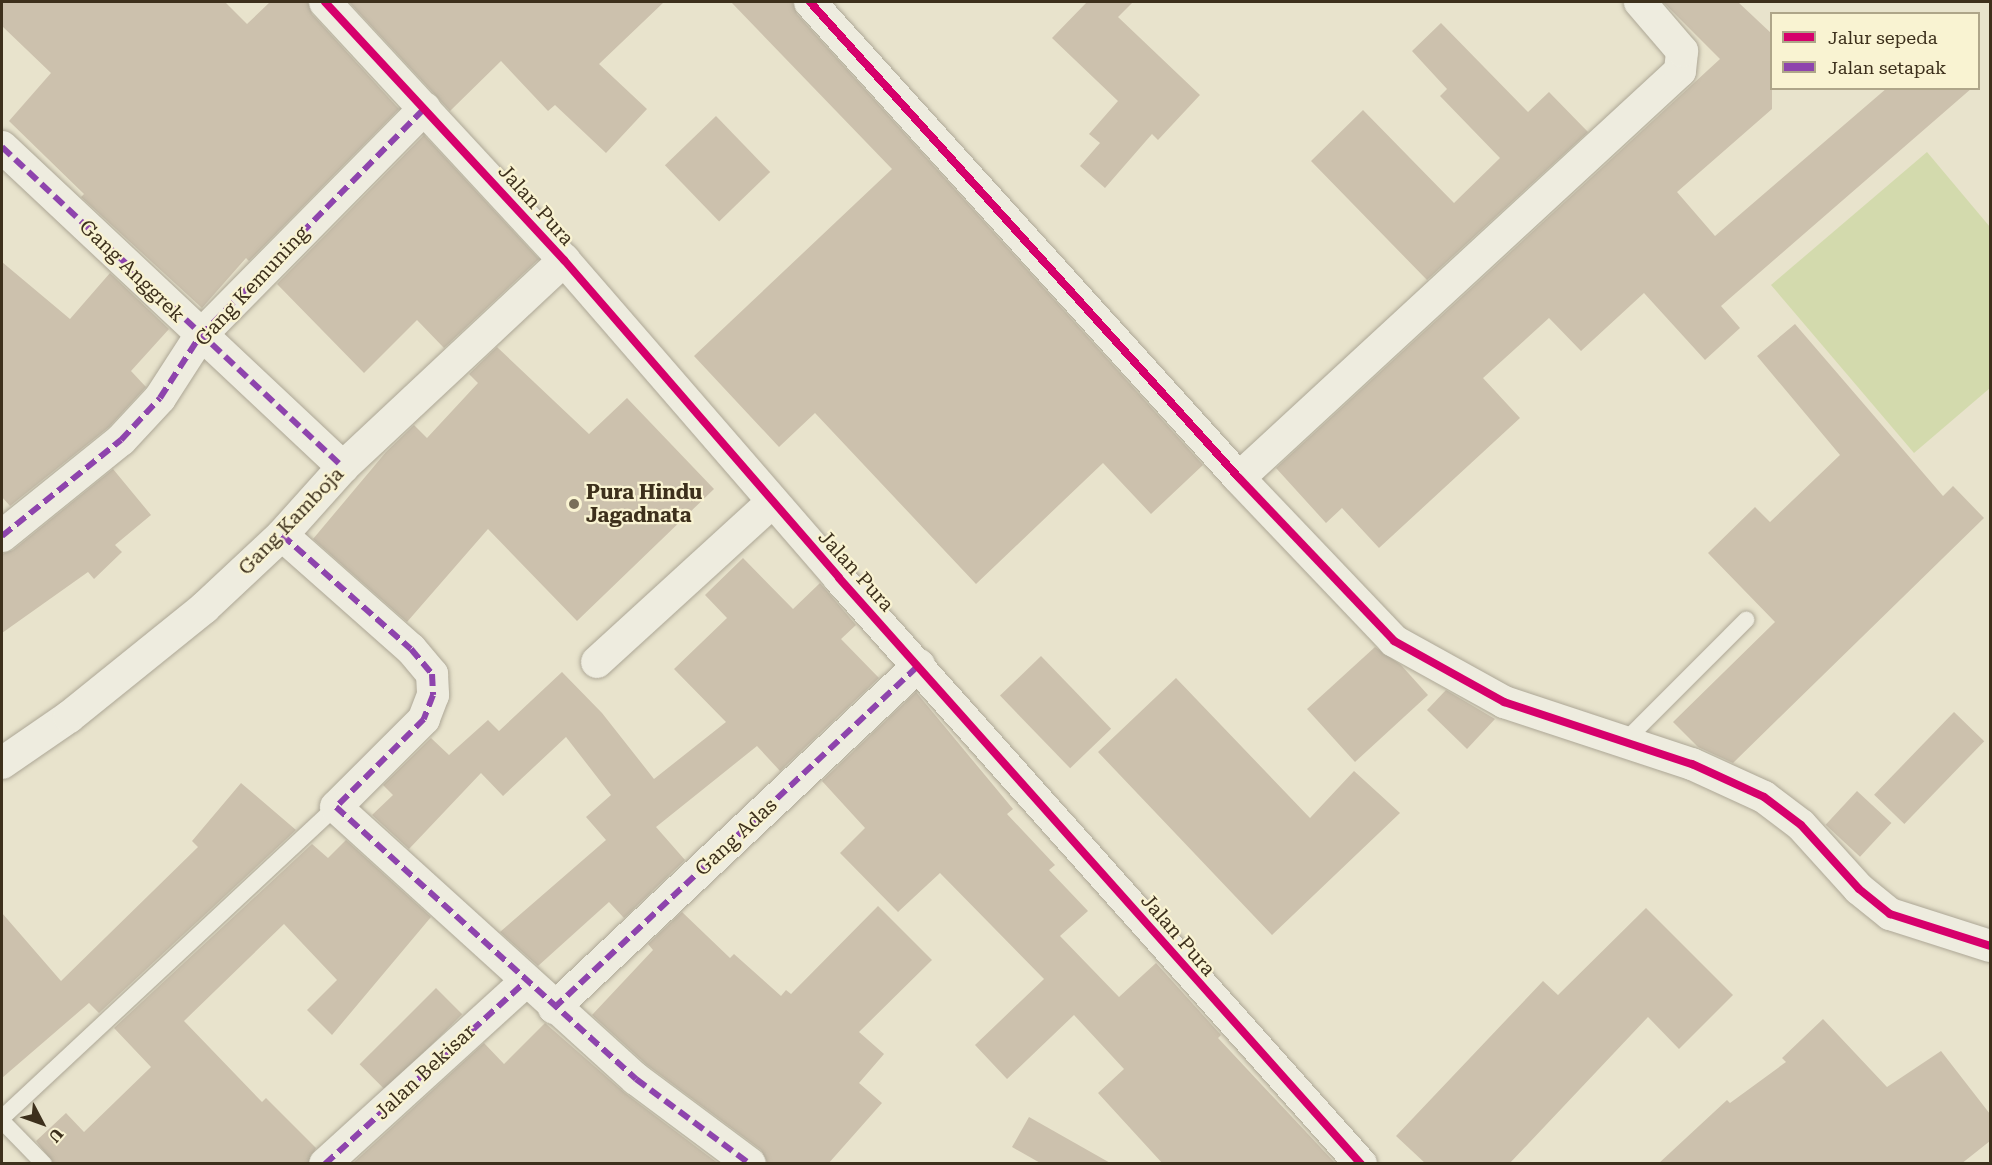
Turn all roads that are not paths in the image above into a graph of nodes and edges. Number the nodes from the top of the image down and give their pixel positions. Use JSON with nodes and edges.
{"nodes":[{"id":1,"x":325,"y":2,"type":"edge"},
{"id":2,"x":810,"y":2,"type":"edge"},
{"id":3,"x":1640,"y":2,"type":"edge"},
{"id":4,"x":425,"y":108,"type":"junction"},
{"id":5,"x":2,"y":147,"type":"edge"},
{"id":6,"x":564,"y":260,"type":"junction"},
{"id":7,"x":200,"y":336,"type":"junction"},
{"id":8,"x":343,"y":466,"type":"junction"},
{"id":9,"x":1239,"y":477,"type":"junction"},
{"id":10,"x":772,"y":502,"type":"junction"},
{"id":11,"x":282,"y":535,"type":"junction"},
{"id":12,"x":2,"y":536,"type":"edge"},
{"id":13,"x":1746,"y":620,"type":"dead end"},
{"id":14,"x":597,"y":662,"type":"dead end"},
{"id":15,"x":919,"y":665,"type":"junction"},
{"id":16,"x":1624,"y":742,"type":"junction"},
{"id":17,"x":2,"y":763,"type":"edge"},
{"id":18,"x":336,"y":807,"type":"junction"},
{"id":19,"x":1990,"y":946,"type":"edge"},
{"id":20,"x":525,"y":982,"type":"junction"},
{"id":21,"x":554,"y":1008,"type":"junction"},
{"id":22,"x":2,"y":1120,"type":"edge"},
{"id":23,"x":44,"y":1164,"type":"edge"},
{"id":24,"x":325,"y":1164,"type":"edge"},
{"id":25,"x":750,"y":1164,"type":"edge"},
{"id":26,"x":1361,"y":1164,"type":"edge"}],
"edges":[{"from":1,"to":4,"type":"street","name":"Jalan Pura"},
{"from":2,"to":9,"type":"street"},
{"from":3,"to":9,"type":"street"},
{"from":4,"to":6,"type":"street","name":"Jalan Pura"},
{"from":4,"to":7,"type":"street","name":"Gang Kemuning"},
{"from":5,"to":7,"type":"street","name":"Gang Anggrek"},
{"from":6,"to":8,"type":"street","name":"Gang Kamboja"},
{"from":6,"to":10,"type":"street","name":"Jalan Pura"},
{"from":7,"to":8,"type":"street","name":"Gang Anggrek"},
{"from":7,"to":12,"type":"street","name":"Gang Kemuning"},
{"from":8,"to":11,"type":"street","name":"Gang Kamboja"},
{"from":9,"to":16,"type":"street"},
{"from":10,"to":14,"type":"street"},
{"from":10,"to":15,"type":"street","name":"Jalan Pura"},
{"from":11,"to":17,"type":"street","name":"Gang Kamboja"},
{"from":11,"to":18,"type":"street"},
{"from":13,"to":16,"type":"lane"},
{"from":15,"to":21,"type":"street","name":"Gang Adas"},
{"from":15,"to":26,"type":"street","name":"Jalan Pura"},
{"from":16,"to":19,"type":"street"},
{"from":18,"to":20,"type":"street"},
{"from":18,"to":22,"type":"lane"},
{"from":20,"to":21,"type":"street"},
{"from":20,"to":24,"type":"street","name":"Jalan Bekisar"},
{"from":21,"to":25,"type":"street"},
{"from":22,"to":23,"type":"lane"}]}
